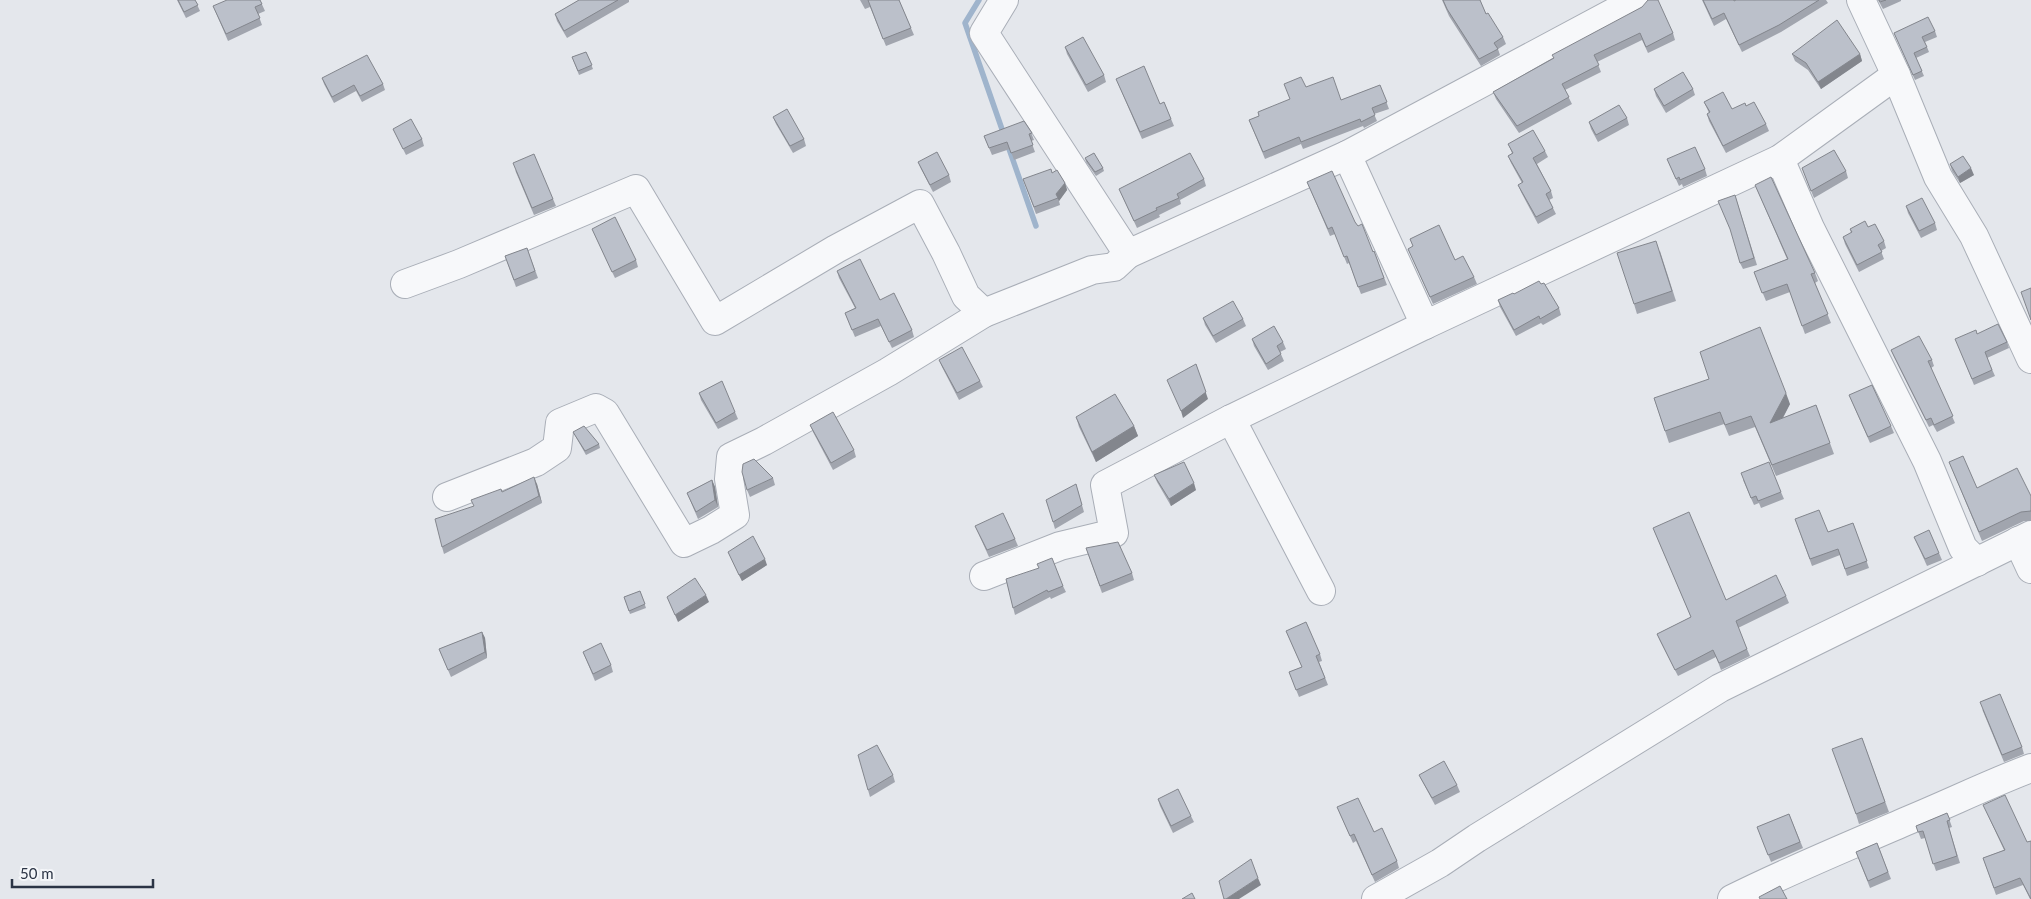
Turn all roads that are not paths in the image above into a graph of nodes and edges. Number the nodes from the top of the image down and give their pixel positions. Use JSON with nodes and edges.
{"nodes":[{"id":1,"x":1004,"y":0,"type":"edge"},
{"id":2,"x":1637,"y":0,"type":"edge"},
{"id":3,"x":1861,"y":0,"type":"edge"},
{"id":4,"x":1896,"y":75,"type":"junction"},
{"id":5,"x":1347,"y":155,"type":"junction"},
{"id":6,"x":1780,"y":159,"type":"junction"},
{"id":7,"x":1128,"y":254,"type":"junction"},
{"id":8,"x":405,"y":284,"type":"dead end"},
{"id":9,"x":984,"y":313,"type":"junction"},
{"id":10,"x":1425,"y":325,"type":"junction"},
{"id":11,"x":2031,"y":359,"type":"edge"},
{"id":12,"x":1231,"y":419,"type":"junction"},
{"id":13,"x":447,"y":497,"type":"dead end"},
{"id":14,"x":2025,"y":538,"type":"edge"},
{"id":15,"x":1977,"y":562,"type":"junction"},
{"id":16,"x":2031,"y":569,"type":"edge"},
{"id":17,"x":984,"y":576,"type":"dead end"},
{"id":18,"x":1321,"y":591,"type":"dead end"},
{"id":19,"x":2031,"y":768,"type":"edge"},
{"id":20,"x":1376,"y":899,"type":"edge"},
{"id":21,"x":1732,"y":899,"type":"edge"}],
"edges":[{"from":1,"to":7,"type":"street"},
{"from":2,"to":5,"type":"street"},
{"from":3,"to":4,"type":"street"},
{"from":4,"to":6,"type":"street"},
{"from":4,"to":11,"type":"street"},
{"from":5,"to":7,"type":"street"},
{"from":5,"to":10,"type":"street"},
{"from":6,"to":10,"type":"street"},
{"from":6,"to":15,"type":"street"},
{"from":7,"to":9,"type":"street"},
{"from":8,"to":9,"type":"street"},
{"from":9,"to":13,"type":"street"},
{"from":10,"to":12,"type":"street"},
{"from":12,"to":17,"type":"street"},
{"from":12,"to":18,"type":"street"},
{"from":14,"to":15,"type":"street"},
{"from":14,"to":16,"type":"street"},
{"from":15,"to":20,"type":"street"},
{"from":19,"to":21,"type":"street"}]}
